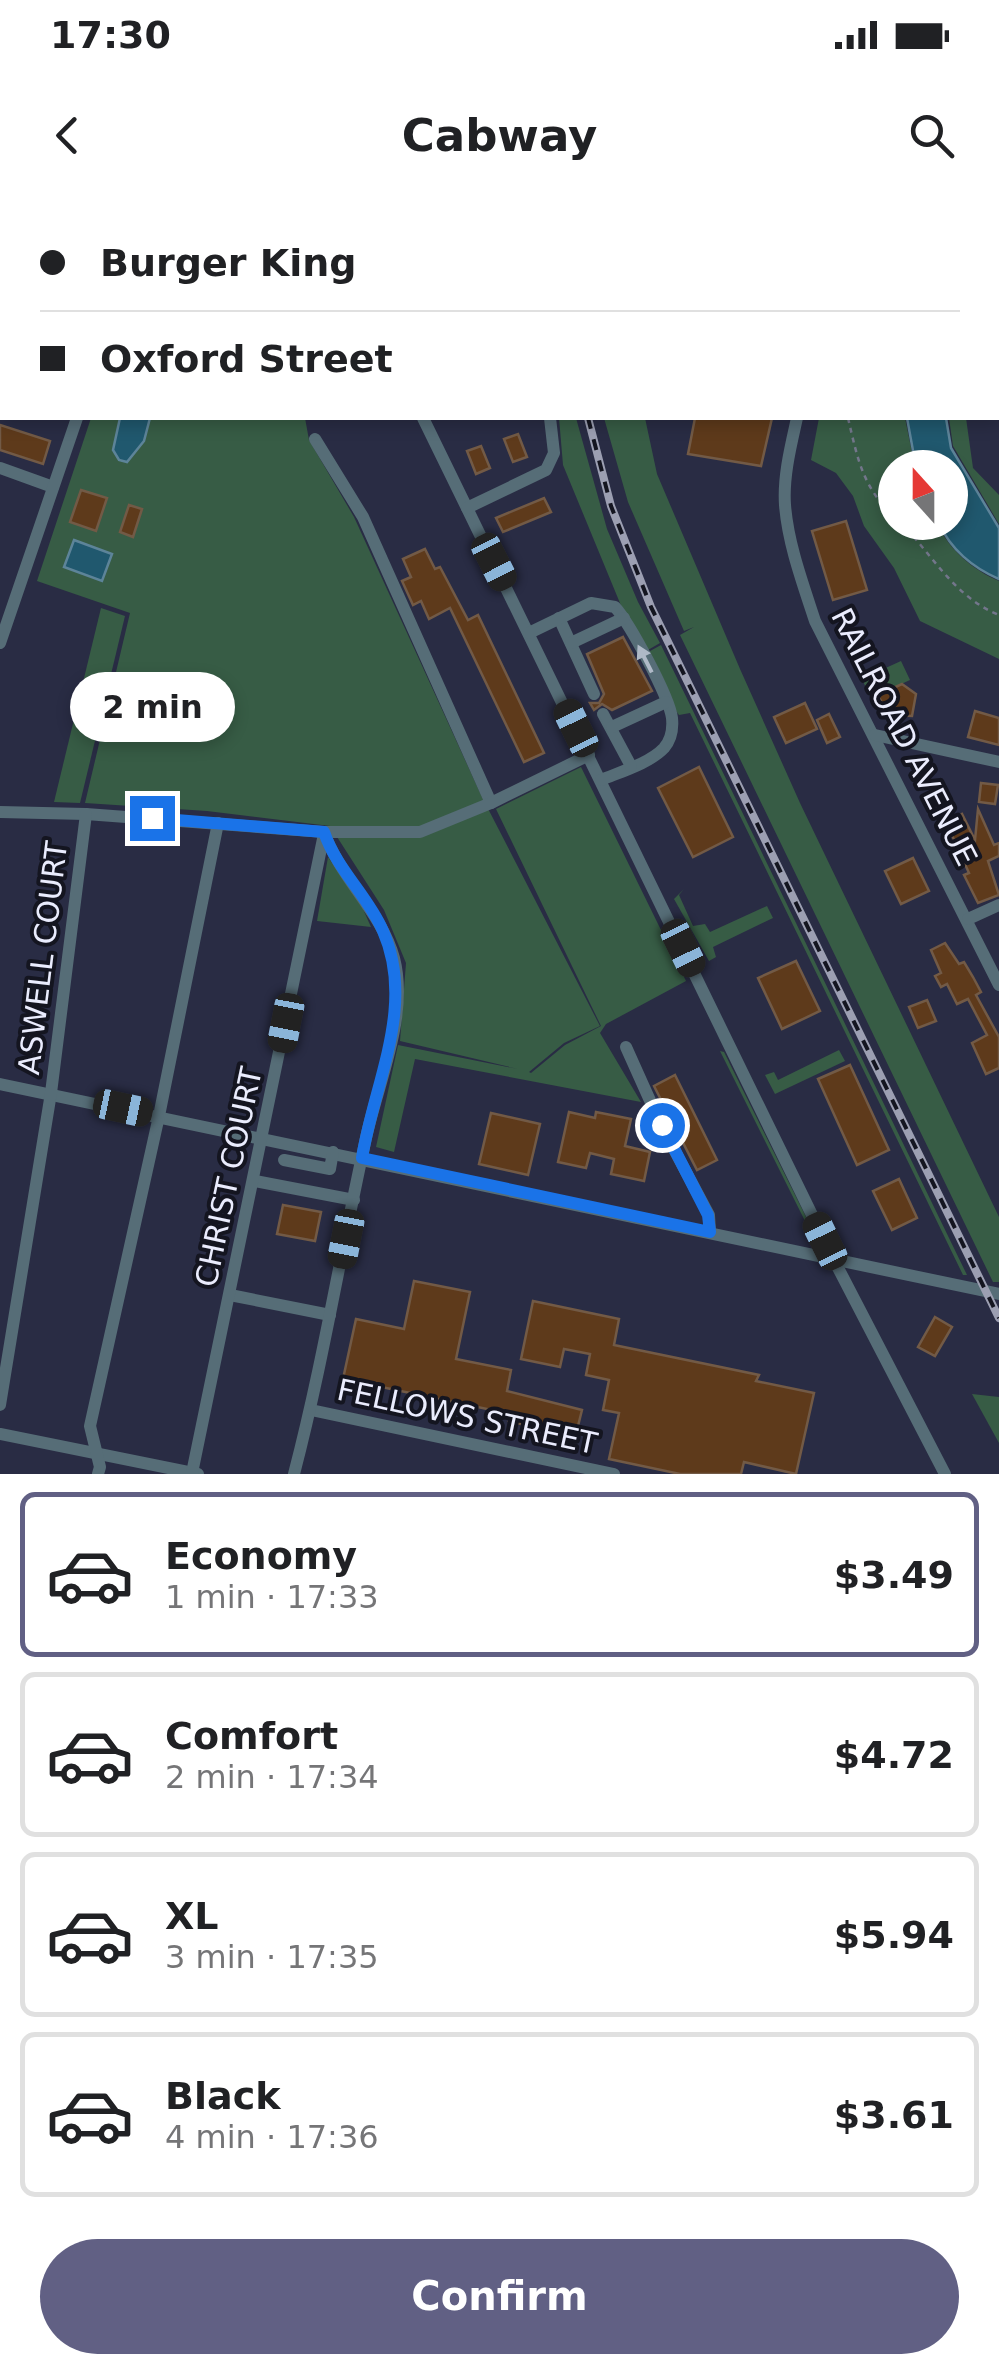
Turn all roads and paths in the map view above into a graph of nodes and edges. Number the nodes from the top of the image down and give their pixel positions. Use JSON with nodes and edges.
{"nodes":[{"id":1,"x":77,"y":420,"type":"edge"},
{"id":2,"x":423,"y":420,"type":"edge"},
{"id":3,"x":550,"y":420,"type":"edge"},
{"id":4,"x":797,"y":420,"type":"edge"},
{"id":5,"x":848,"y":420,"type":"edge"},
{"id":6,"x":316,"y":439,"type":"dead end"},
{"id":7,"x":0,"y":468,"type":"edge"},
{"id":8,"x":52,"y":487,"type":"junction"},
{"id":9,"x":878,"y":499,"type":"edge"},
{"id":10,"x":467,"y":508,"type":"junction"},
{"id":11,"x":915,"y":540,"type":"edge"},
{"id":12,"x":999,"y":614,"type":"edge"},
{"id":13,"x":559,"y":618,"type":"junction"},
{"id":14,"x":624,"y":618,"type":"junction"},
{"id":15,"x":529,"y":632,"type":"junction"},
{"id":16,"x":0,"y":643,"type":"edge"},
{"id":17,"x":570,"y":643,"type":"junction"},
{"id":18,"x":594,"y":694,"type":"dead end"},
{"id":19,"x":666,"y":702,"type":"junction"},
{"id":20,"x":603,"y":714,"type":"dead end"},
{"id":21,"x":612,"y":726,"type":"junction"},
{"id":22,"x":874,"y":736,"type":"junction"},
{"id":23,"x":589,"y":755,"type":"junction"},
{"id":24,"x":999,"y":762,"type":"edge"},
{"id":25,"x":631,"y":766,"type":"junction"},
{"id":26,"x":601,"y":780,"type":"junction"},
{"id":27,"x":491,"y":802,"type":"junction"},
{"id":28,"x":0,"y":812,"type":"edge"},
{"id":29,"x":86,"y":814,"type":"junction"},
{"id":30,"x":218,"y":823,"type":"junction"},
{"id":31,"x":324,"y":832,"type":"junction"},
{"id":32,"x":999,"y":904,"type":"edge"},
{"id":33,"x":968,"y":919,"type":"junction"},
{"id":34,"x":999,"y":985,"type":"edge"},
{"id":35,"x":626,"y":1047,"type":"dead end"},
{"id":36,"x":0,"y":1084,"type":"edge"},
{"id":37,"x":51,"y":1093,"type":"junction"},
{"id":38,"x":159,"y":1116,"type":"junction"},
{"id":39,"x":264,"y":1138,"type":"junction"},
{"id":40,"x":288,"y":1143,"type":"junction"},
{"id":41,"x":333,"y":1152,"type":"junction"},
{"id":42,"x":362,"y":1158,"type":"junction"},
{"id":43,"x":284,"y":1160,"type":"junction"},
{"id":44,"x":330,"y":1170,"type":"junction"},
{"id":45,"x":254,"y":1181,"type":"junction"},
{"id":46,"x":279,"y":1186,"type":"junction"},
{"id":47,"x":326,"y":1195,"type":"junction"},
{"id":48,"x":354,"y":1200,"type":"junction"},
{"id":49,"x":710,"y":1232,"type":"junction"},
{"id":50,"x":835,"y":1262,"type":"junction"},
{"id":51,"x":999,"y":1294,"type":"edge"},
{"id":52,"x":230,"y":1295,"type":"junction"},
{"id":53,"x":330,"y":1315,"type":"junction"},
{"id":54,"x":0,"y":1406,"type":"edge"},
{"id":55,"x":311,"y":1410,"type":"junction"},
{"id":56,"x":0,"y":1434,"type":"edge"},
{"id":57,"x":94,"y":1452,"type":"junction"},
{"id":58,"x":195,"y":1473,"type":"edge"},
{"id":59,"x":98,"y":1474,"type":"edge"},
{"id":60,"x":294,"y":1474,"type":"edge"},
{"id":61,"x":614,"y":1474,"type":"edge"},
{"id":62,"x":946,"y":1474,"type":"edge"}],
"edges":[{"from":1,"to":8,"type":"street"},
{"from":2,"to":10,"type":"street"},
{"from":3,"to":10,"type":"street"},
{"from":4,"to":22,"type":"street","name":"RAILROAD AVENUE"},
{"from":5,"to":9,"type":"path"},
{"from":6,"to":27,"type":"street"},
{"from":7,"to":8,"type":"street"},
{"from":8,"to":16,"type":"street"},
{"from":10,"to":15,"type":"street"},
{"from":11,"to":12,"type":"path"},
{"from":13,"to":14,"type":"street"},
{"from":13,"to":15,"type":"street"},
{"from":13,"to":17,"type":"street"},
{"from":14,"to":17,"type":"street"},
{"from":19,"to":14,"type":"street","one_way":true},
{"from":15,"to":23,"type":"street"},
{"from":17,"to":18,"type":"street"},
{"from":19,"to":21,"type":"street"},
{"from":19,"to":25,"type":"street"},
{"from":20,"to":21,"type":"street"},
{"from":21,"to":25,"type":"street"},
{"from":22,"to":24,"type":"street"},
{"from":22,"to":33,"type":"street","name":"RAILROAD AVENUE"},
{"from":23,"to":26,"type":"street"},
{"from":23,"to":27,"type":"street"},
{"from":25,"to":26,"type":"street"},
{"from":26,"to":50,"type":"street"},
{"from":27,"to":31,"type":"street"},
{"from":28,"to":29,"type":"street"},
{"from":29,"to":30,"type":"street"},
{"from":29,"to":37,"type":"street","name":"ASWELL COURT"},
{"from":30,"to":31,"type":"street"},
{"from":30,"to":38,"type":"street"},
{"from":31,"to":39,"type":"street","name":"CHRIST COURT"},
{"from":31,"to":42,"type":"street"},
{"from":32,"to":33,"type":"street"},
{"from":33,"to":34,"type":"street","name":"RAILROAD AVENUE"},
{"from":35,"to":49,"type":"street"},
{"from":36,"to":37,"type":"street"},
{"from":37,"to":38,"type":"street"},
{"from":37,"to":54,"type":"street","name":"ASWELL COURT"},
{"from":38,"to":39,"type":"street"},
{"from":38,"to":57,"type":"street"},
{"from":39,"to":40,"type":"street"},
{"from":39,"to":45,"type":"street","name":"CHRIST COURT"},
{"from":40,"to":41,"type":"street"},
{"from":40,"to":43,"type":"street"},
{"from":41,"to":42,"type":"street"},
{"from":41,"to":44,"type":"street"},
{"from":42,"to":48,"type":"street"},
{"from":42,"to":49,"type":"street"},
{"from":43,"to":44,"type":"street"},
{"from":43,"to":46,"type":"street"},
{"from":44,"to":47,"type":"street"},
{"from":45,"to":46,"type":"street"},
{"from":45,"to":52,"type":"street","name":"CHRIST COURT"},
{"from":46,"to":47,"type":"street"},
{"from":47,"to":48,"type":"street"},
{"from":48,"to":53,"type":"street"},
{"from":49,"to":50,"type":"street"},
{"from":50,"to":51,"type":"street"},
{"from":50,"to":62,"type":"street"},
{"from":52,"to":53,"type":"street"},
{"from":52,"to":58,"type":"street","name":"CHRIST COURT"},
{"from":53,"to":55,"type":"street"},
{"from":55,"to":60,"type":"street"},
{"from":55,"to":61,"type":"street","name":"FELLOWS STREET"},
{"from":56,"to":57,"type":"street"},
{"from":57,"to":58,"type":"street"},
{"from":57,"to":59,"type":"street"}]}
